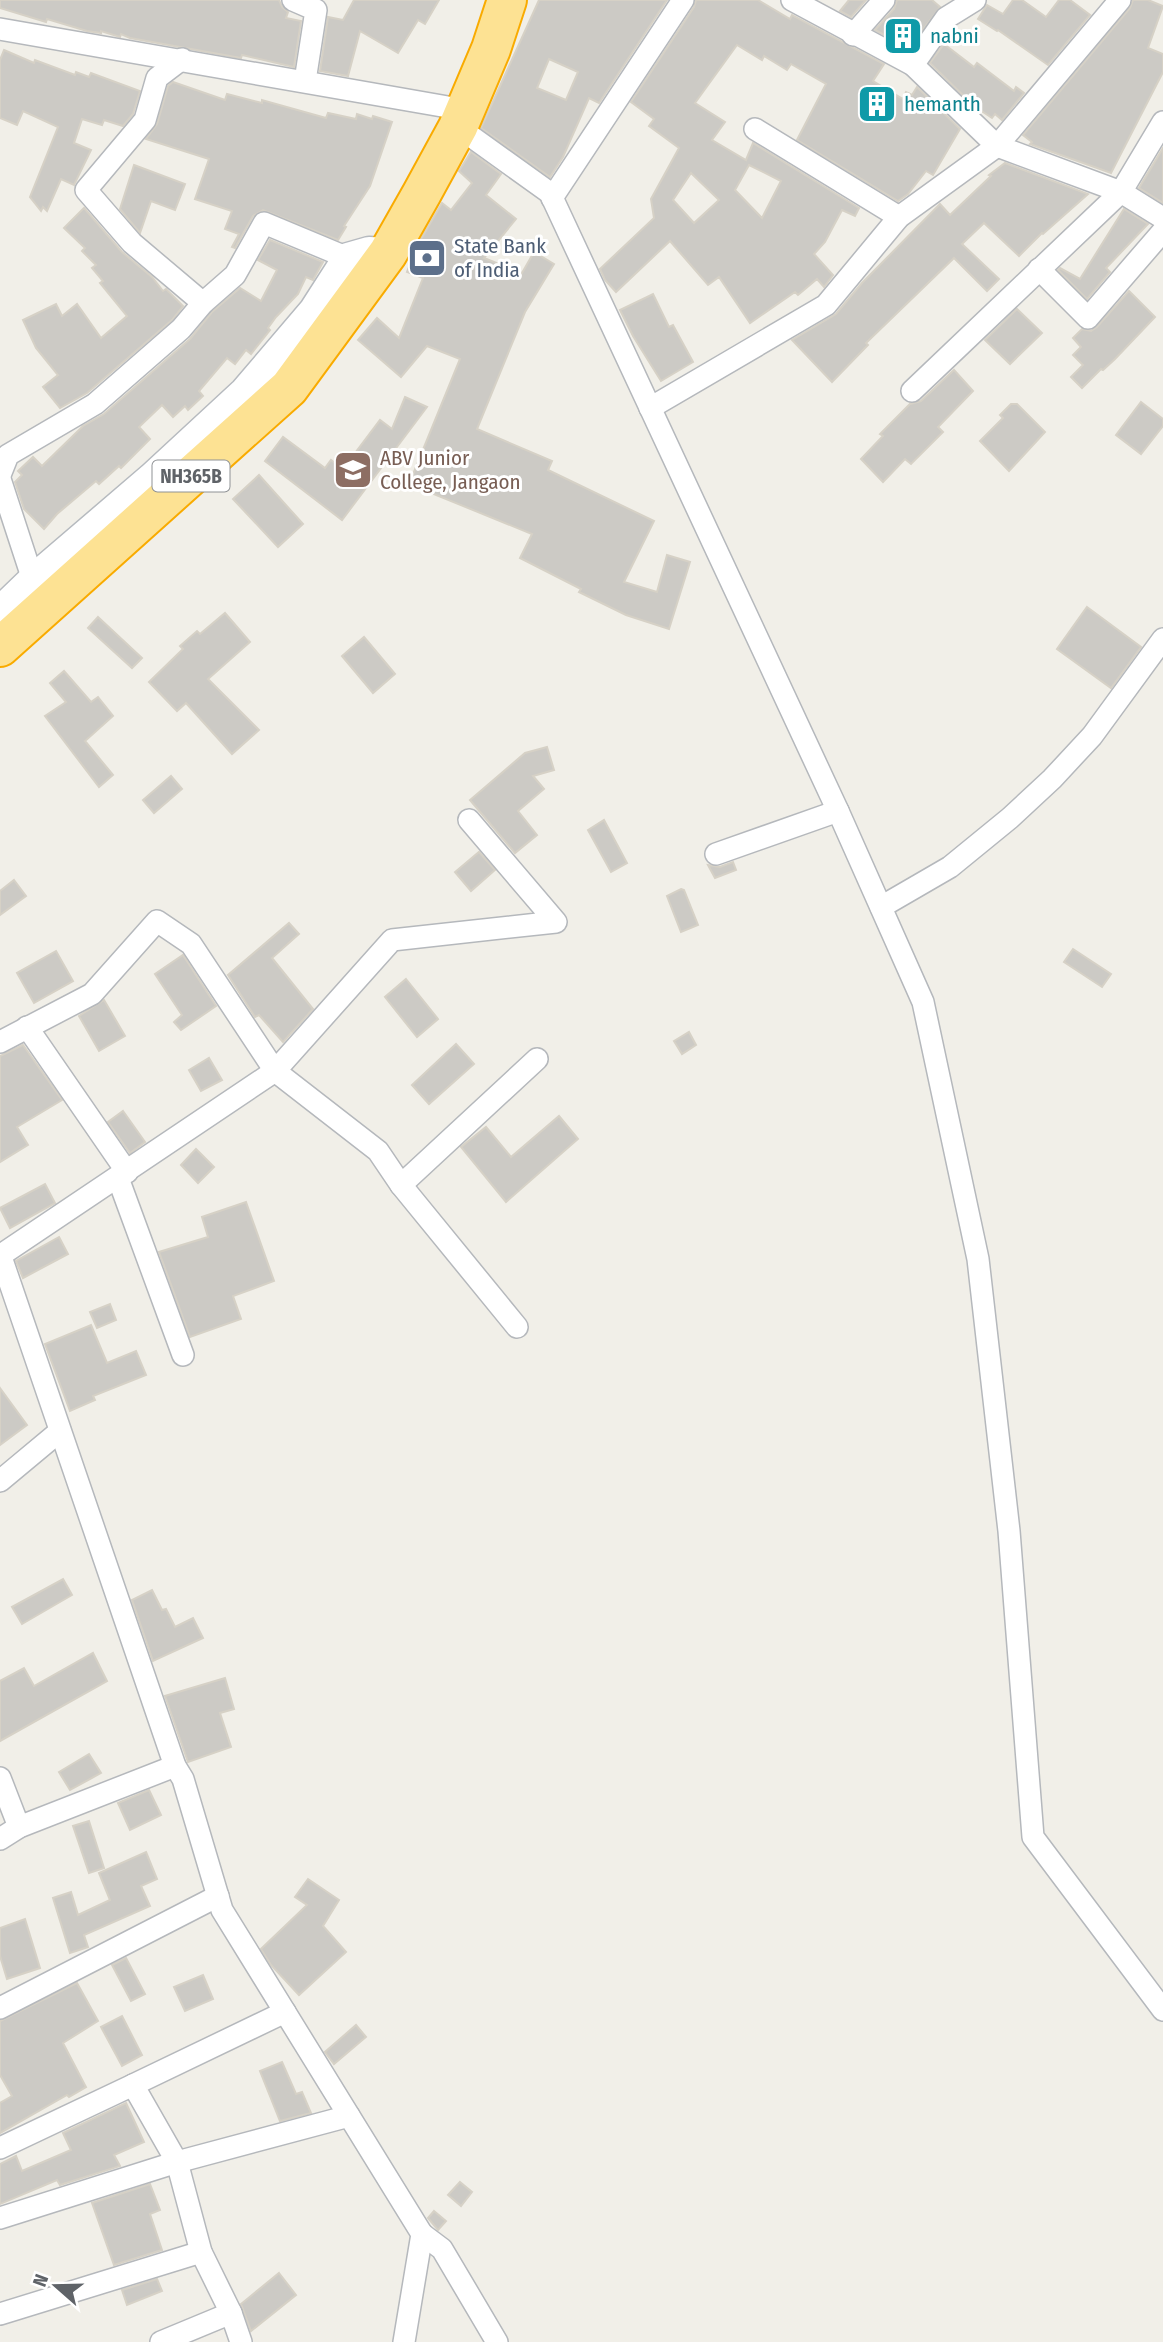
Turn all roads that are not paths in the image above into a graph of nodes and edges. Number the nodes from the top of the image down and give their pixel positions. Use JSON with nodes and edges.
{"nodes":[{"id":1,"x":293,"y":0,"type":"edge"},
{"id":2,"x":507,"y":0,"type":"edge"},
{"id":3,"x":525,"y":0,"type":"edge"},
{"id":4,"x":683,"y":0,"type":"edge"},
{"id":5,"x":792,"y":0,"type":"edge"},
{"id":6,"x":884,"y":0,"type":"edge"},
{"id":7,"x":975,"y":0,"type":"edge"},
{"id":8,"x":1120,"y":0,"type":"edge"},
{"id":9,"x":0,"y":29,"type":"edge"},
{"id":10,"x":853,"y":34,"type":"junction"},
{"id":11,"x":491,"y":49,"type":"junction"},
{"id":12,"x":182,"y":59,"type":"junction"},
{"id":13,"x":912,"y":65,"type":"junction"},
{"id":14,"x":305,"y":81,"type":"junction"},
{"id":15,"x":462,"y":118,"type":"junction"},
{"id":16,"x":1163,"y":122,"type":"edge"},
{"id":17,"x":755,"y":129,"type":"dead end"},
{"id":18,"x":997,"y":146,"type":"junction"},
{"id":19,"x":1121,"y":192,"type":"junction"},
{"id":20,"x":552,"y":198,"type":"junction"},
{"id":21,"x":899,"y":217,"type":"junction"},
{"id":22,"x":1163,"y":218,"type":"edge"},
{"id":23,"x":1163,"y":231,"type":"edge"},
{"id":24,"x":1040,"y":270,"type":"junction"},
{"id":25,"x":355,"y":273,"type":"junction"},
{"id":26,"x":204,"y":303,"type":"junction"},
{"id":27,"x":912,"y":391,"type":"dead end"},
{"id":28,"x":650,"y":408,"type":"junction"},
{"id":29,"x":0,"y":477,"type":"edge"},
{"id":30,"x":33,"y":580,"type":"junction"},
{"id":31,"x":2,"y":609,"type":"edge"},
{"id":32,"x":1163,"y":639,"type":"edge"},
{"id":33,"x":0,"y":647,"type":"edge"},
{"id":34,"x":838,"y":811,"type":"junction"},
{"id":35,"x":469,"y":820,"type":"dead end"},
{"id":36,"x":716,"y":854,"type":"dead end"},
{"id":37,"x":881,"y":907,"type":"junction"},
{"id":38,"x":27,"y":1027,"type":"junction"},
{"id":39,"x":0,"y":1042,"type":"edge"},
{"id":40,"x":537,"y":1059,"type":"dead end"},
{"id":41,"x":275,"y":1071,"type":"junction"},
{"id":42,"x":122,"y":1175,"type":"junction"},
{"id":43,"x":401,"y":1185,"type":"junction"},
{"id":44,"x":0,"y":1254,"type":"edge"},
{"id":45,"x":517,"y":1327,"type":"dead end"},
{"id":46,"x":183,"y":1355,"type":"dead end"},
{"id":47,"x":60,"y":1431,"type":"junction"},
{"id":48,"x":0,"y":1481,"type":"edge"},
{"id":49,"x":175,"y":1766,"type":"junction"},
{"id":50,"x":0,"y":1778,"type":"edge"},
{"id":51,"x":19,"y":1827,"type":"junction"},
{"id":52,"x":0,"y":1839,"type":"edge"},
{"id":53,"x":218,"y":1896,"type":"junction"},
{"id":54,"x":0,"y":2008,"type":"edge"},
{"id":55,"x":1163,"y":2010,"type":"edge"},
{"id":56,"x":285,"y":2012,"type":"junction"},
{"id":57,"x":133,"y":2085,"type":"junction"},
{"id":58,"x":349,"y":2116,"type":"junction"},
{"id":59,"x":0,"y":2148,"type":"edge"},
{"id":60,"x":177,"y":2162,"type":"junction"},
{"id":61,"x":0,"y":2218,"type":"edge"},
{"id":62,"x":422,"y":2234,"type":"junction"},
{"id":63,"x":201,"y":2252,"type":"junction"},
{"id":64,"x":231,"y":2313,"type":"junction"},
{"id":65,"x":0,"y":2314,"type":"edge"},
{"id":66,"x":161,"y":2342,"type":"edge"},
{"id":67,"x":241,"y":2342,"type":"edge"},
{"id":68,"x":404,"y":2342,"type":"edge"},
{"id":69,"x":497,"y":2342,"type":"edge"}],
"edges":[{"from":1,"to":14,"type":"street"},
{"from":2,"to":11,"type":"highway","number":"NH365B"},
{"from":3,"to":11,"type":"highway","number":"NH365B"},
{"from":4,"to":20,"type":"street"},
{"from":5,"to":10,"type":"street"},
{"from":6,"to":10,"type":"street"},
{"from":7,"to":13,"type":"street"},
{"from":8,"to":18,"type":"street"},
{"from":9,"to":12,"type":"street"},
{"from":10,"to":13,"type":"street"},
{"from":11,"to":15,"type":"highway","number":"NH365B"},
{"from":12,"to":14,"type":"street"},
{"from":12,"to":26,"type":"street"},
{"from":13,"to":18,"type":"street"},
{"from":14,"to":15,"type":"street"},
{"from":15,"to":20,"type":"street"},
{"from":15,"to":25,"type":"highway","number":"NH365B"},
{"from":16,"to":19,"type":"street"},
{"from":17,"to":21,"type":"street"},
{"from":18,"to":19,"type":"street"},
{"from":18,"to":21,"type":"street"},
{"from":19,"to":22,"type":"street"},
{"from":19,"to":24,"type":"street"},
{"from":20,"to":28,"type":"street"},
{"from":21,"to":28,"type":"street"},
{"from":23,"to":24,"type":"street"},
{"from":24,"to":27,"type":"street"},
{"from":25,"to":26,"type":"street"},
{"from":25,"to":30,"type":"street"},
{"from":25,"to":33,"type":"highway","number":"NH365B"},
{"from":26,"to":29,"type":"street"},
{"from":28,"to":34,"type":"street"},
{"from":29,"to":30,"type":"street"},
{"from":30,"to":31,"type":"street"},
{"from":32,"to":37,"type":"street"},
{"from":34,"to":36,"type":"street"},
{"from":34,"to":37,"type":"street"},
{"from":35,"to":41,"type":"street"},
{"from":37,"to":55,"type":"street"},
{"from":38,"to":39,"type":"street"},
{"from":38,"to":41,"type":"street"},
{"from":38,"to":42,"type":"street"},
{"from":40,"to":43,"type":"street"},
{"from":41,"to":42,"type":"street"},
{"from":41,"to":43,"type":"street"},
{"from":42,"to":44,"type":"street"},
{"from":42,"to":46,"type":"street"},
{"from":43,"to":45,"type":"street"},
{"from":44,"to":47,"type":"street"},
{"from":47,"to":48,"type":"street"},
{"from":47,"to":49,"type":"street"},
{"from":49,"to":51,"type":"street"},
{"from":49,"to":53,"type":"street"},
{"from":50,"to":51,"type":"street"},
{"from":51,"to":52,"type":"street"},
{"from":53,"to":54,"type":"street"},
{"from":53,"to":56,"type":"street"},
{"from":56,"to":57,"type":"street"},
{"from":56,"to":58,"type":"street"},
{"from":57,"to":59,"type":"street"},
{"from":57,"to":60,"type":"street"},
{"from":58,"to":60,"type":"street"},
{"from":58,"to":62,"type":"street"},
{"from":60,"to":61,"type":"street"},
{"from":60,"to":63,"type":"street"},
{"from":62,"to":68,"type":"street"},
{"from":62,"to":69,"type":"street"},
{"from":63,"to":64,"type":"street"},
{"from":63,"to":65,"type":"street"},
{"from":64,"to":66,"type":"street"},
{"from":64,"to":67,"type":"street"}]}
